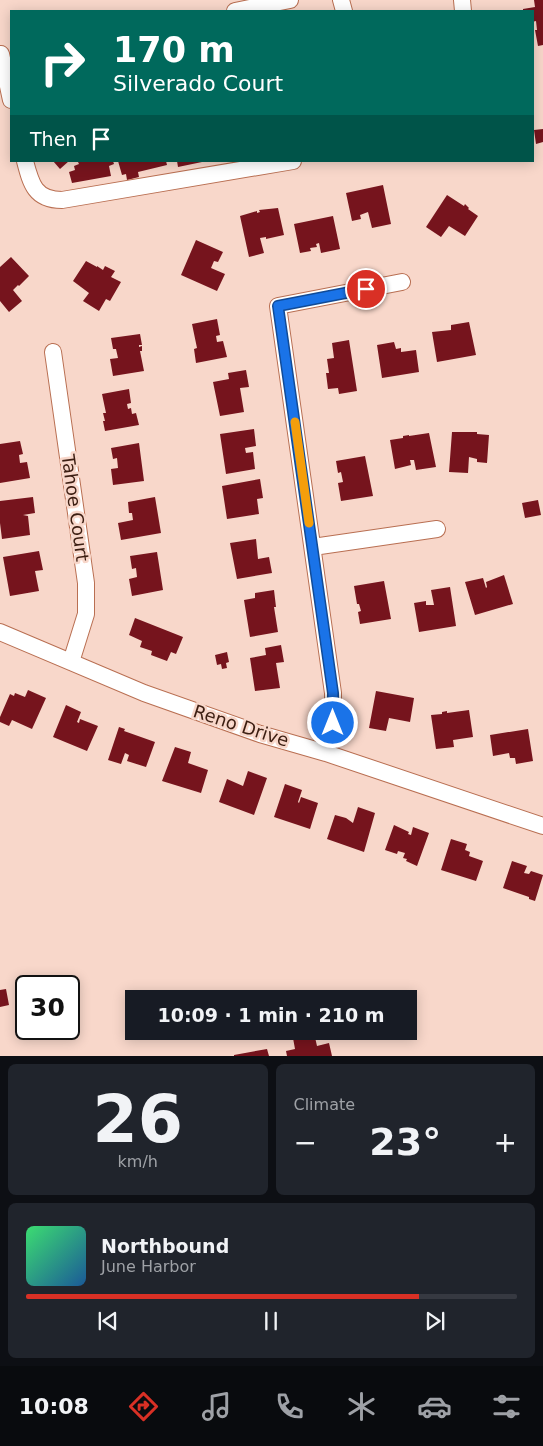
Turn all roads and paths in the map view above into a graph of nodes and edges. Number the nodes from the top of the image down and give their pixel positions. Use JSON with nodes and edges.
{"nodes":[{"id":1,"x":290,"y":0,"type":"edge"},
{"id":2,"x":240,"y":10,"type":"edge"},
{"id":3,"x":0,"y":54,"type":"edge"},
{"id":4,"x":10,"y":96,"type":"edge"},
{"id":5,"x":25,"y":162,"type":"edge"},
{"id":6,"x":287,"y":162,"type":"edge"},
{"id":7,"x":402,"y":282,"type":"dead end"},
{"id":8,"x":53,"y":352,"type":"dead end"},
{"id":9,"x":437,"y":529,"type":"dead end"},
{"id":10,"x":313,"y":547,"type":"junction"},
{"id":11,"x":0,"y":632,"type":"edge"},
{"id":12,"x":71,"y":662,"type":"junction"},
{"id":13,"x":326,"y":753,"type":"junction"},
{"id":14,"x":543,"y":826,"type":"edge"}],
"edges":[{"from":1,"to":2,"type":"street"},
{"from":3,"to":4,"type":"street"},
{"from":5,"to":6,"type":"street"},
{"from":7,"to":10,"type":"street"},
{"from":8,"to":12,"type":"street","name":"Tahoe Court"},
{"from":9,"to":10,"type":"street"},
{"from":10,"to":13,"type":"street"},
{"from":11,"to":12,"type":"street","name":"Reno Drive"},
{"from":12,"to":13,"type":"street","name":"Reno Drive"},
{"from":13,"to":14,"type":"street","name":"Reno Drive"}]}
